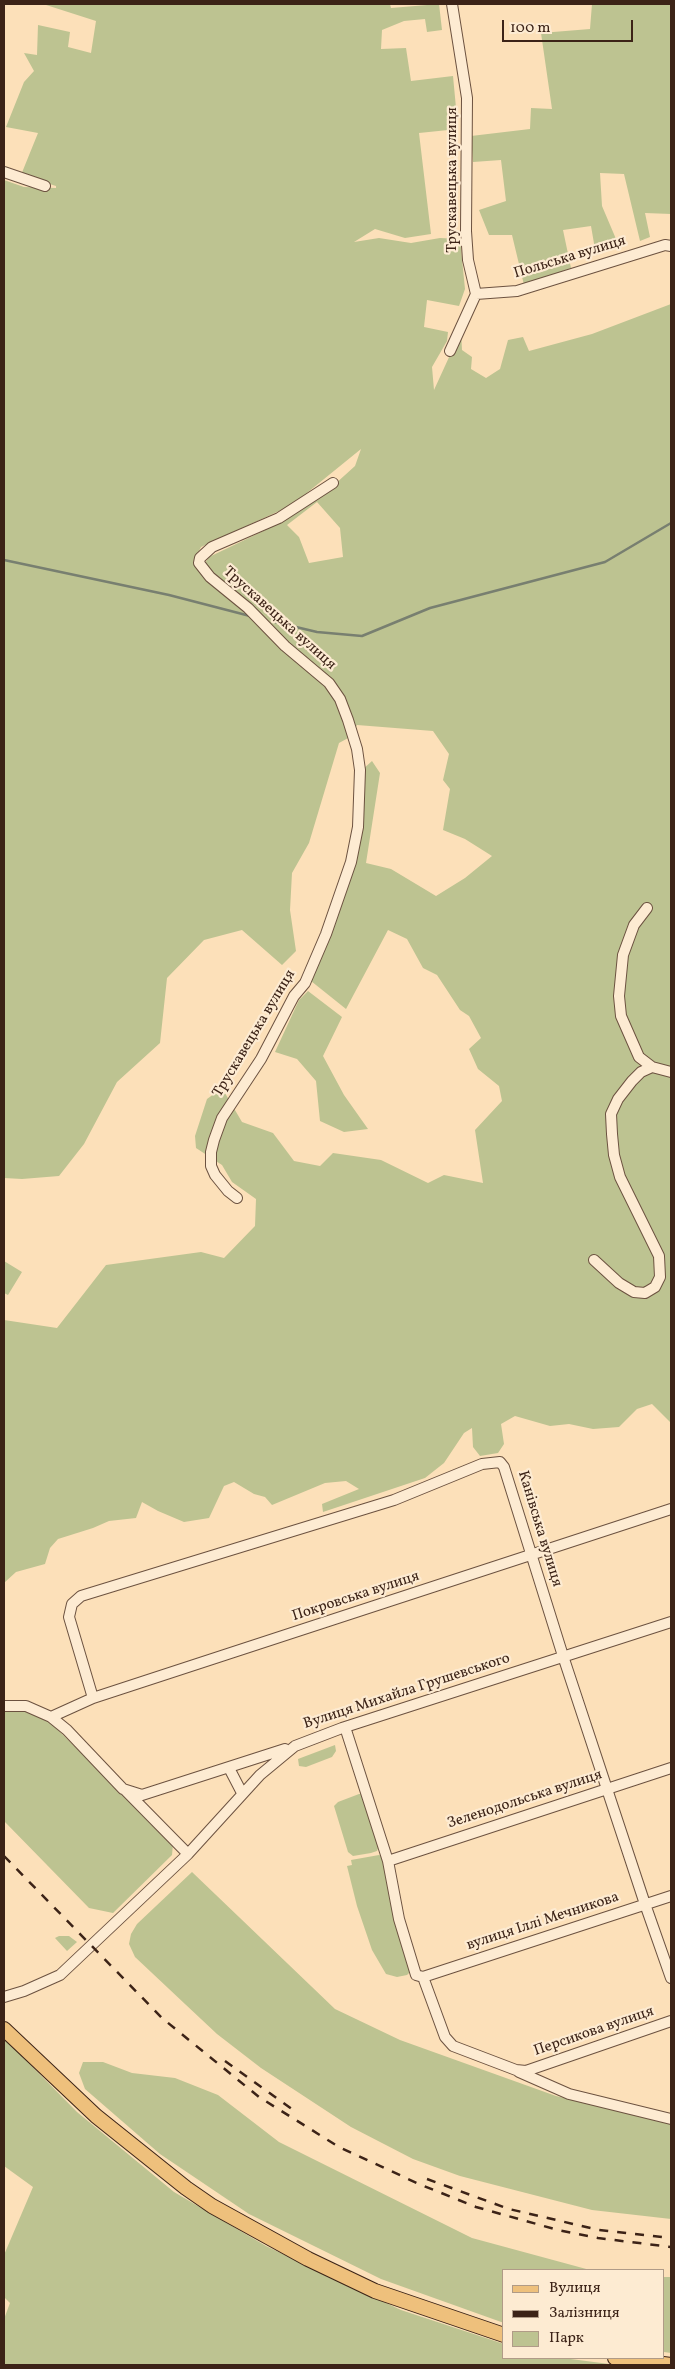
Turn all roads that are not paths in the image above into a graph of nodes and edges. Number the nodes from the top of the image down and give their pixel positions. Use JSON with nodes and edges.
{"nodes":[{"id":1,"x":452,"y":4,"type":"edge"},
{"id":2,"x":4,"y":172,"type":"edge"},
{"id":3,"x":45,"y":186,"type":"dead end"},
{"id":4,"x":671,"y":246,"type":"edge"},
{"id":5,"x":476,"y":294,"type":"junction"},
{"id":6,"x":450,"y":351,"type":"dead end"},
{"id":7,"x":333,"y":483,"type":"dead end"},
{"id":8,"x":647,"y":908,"type":"dead end"},
{"id":9,"x":652,"y":1067,"type":"junction"},
{"id":10,"x":671,"y":1072,"type":"edge"},
{"id":11,"x":237,"y":1198,"type":"dead end"},
{"id":12,"x":594,"y":1260,"type":"dead end"},
{"id":13,"x":671,"y":1509,"type":"edge"},
{"id":14,"x":531,"y":1556,"type":"junction"},
{"id":15,"x":671,"y":1622,"type":"edge"},
{"id":16,"x":563,"y":1656,"type":"junction"},
{"id":17,"x":93,"y":1698,"type":"junction"},
{"id":18,"x":4,"y":1706,"type":"edge"},
{"id":19,"x":51,"y":1717,"type":"junction"},
{"id":20,"x":345,"y":1727,"type":"junction"},
{"id":21,"x":295,"y":1746,"type":"junction"},
{"id":22,"x":230,"y":1768,"type":"junction"},
{"id":23,"x":671,"y":1768,"type":"edge"},
{"id":24,"x":123,"y":1788,"type":"junction"},
{"id":25,"x":608,"y":1789,"type":"junction"},
{"id":26,"x":242,"y":1793,"type":"junction"},
{"id":27,"x":188,"y":1854,"type":"junction"},
{"id":28,"x":388,"y":1861,"type":"junction"},
{"id":29,"x":671,"y":1896,"type":"edge"},
{"id":30,"x":645,"y":1904,"type":"junction"},
{"id":31,"x":424,"y":1977,"type":"junction"},
{"id":32,"x":671,"y":1978,"type":"edge"},
{"id":33,"x":4,"y":1997,"type":"edge"},
{"id":34,"x":671,"y":2021,"type":"edge"},
{"id":35,"x":4,"y":2029,"type":"edge"},
{"id":36,"x":521,"y":2071,"type":"junction"},
{"id":37,"x":671,"y":2119,"type":"edge"},
{"id":38,"x":502,"y":2334,"type":"edge"},
{"id":39,"x":623,"y":2359,"type":"edge"},
{"id":40,"x":671,"y":2365,"type":"edge"}],
"edges":[{"from":1,"to":5,"type":"street","name":"Трускавецька вулиця"},
{"from":2,"to":3,"type":"street"},
{"from":4,"to":5,"type":"street","name":"Польська вулиця"},
{"from":5,"to":6,"type":"street"},
{"from":7,"to":11,"type":"street","name":"Трускавецька вулиця"},
{"from":8,"to":9,"type":"street"},
{"from":9,"to":10,"type":"street"},
{"from":9,"to":12,"type":"street"},
{"from":13,"to":14,"type":"street","name":"Покровська вулиця"},
{"from":14,"to":16,"type":"street","name":"Канівська вулиця"},
{"from":14,"to":17,"type":"street","name":"Покровська вулиця"},
{"from":14,"to":17,"type":"street","name":"Канівська вулиця"},
{"from":15,"to":16,"type":"street","name":"Вулиця Михайла Грушевського"},
{"from":16,"to":20,"type":"street","name":"Вулиця Михайла Грушевського"},
{"from":16,"to":25,"type":"street","name":"Канівська вулиця"},
{"from":17,"to":19,"type":"street","name":"Покровська вулиця"},
{"from":18,"to":19,"type":"street"},
{"from":19,"to":24,"type":"street"},
{"from":20,"to":21,"type":"street","name":"Вулиця Михайла Грушевського"},
{"from":20,"to":28,"type":"street"},
{"from":21,"to":22,"type":"street"},
{"from":21,"to":26,"type":"street","name":"Вулиця Михайла Грушевського"},
{"from":22,"to":24,"type":"street"},
{"from":22,"to":26,"type":"street"},
{"from":23,"to":25,"type":"street","name":"Зеленодольська вулиця"},
{"from":24,"to":27,"type":"street"},
{"from":25,"to":28,"type":"street","name":"Зеленодольська вулиця"},
{"from":25,"to":30,"type":"street","name":"Канівська вулиця"},
{"from":26,"to":27,"type":"street","name":"Вулиця Михайла Грушевського"},
{"from":27,"to":33,"type":"street","name":"Вулиця Михайла Грушевського"},
{"from":28,"to":31,"type":"street"},
{"from":29,"to":30,"type":"street","name":"вулиця Іллі Мечникова"},
{"from":30,"to":31,"type":"street","name":"вулиця Іллі Мечникова"},
{"from":30,"to":32,"type":"street","name":"Канівська вулиця"},
{"from":31,"to":36,"type":"street"},
{"from":34,"to":36,"type":"street","name":"Персикова вулиця"},
{"from":35,"to":38,"type":"main road"},
{"from":36,"to":37,"type":"street"},
{"from":39,"to":40,"type":"main road"}]}
